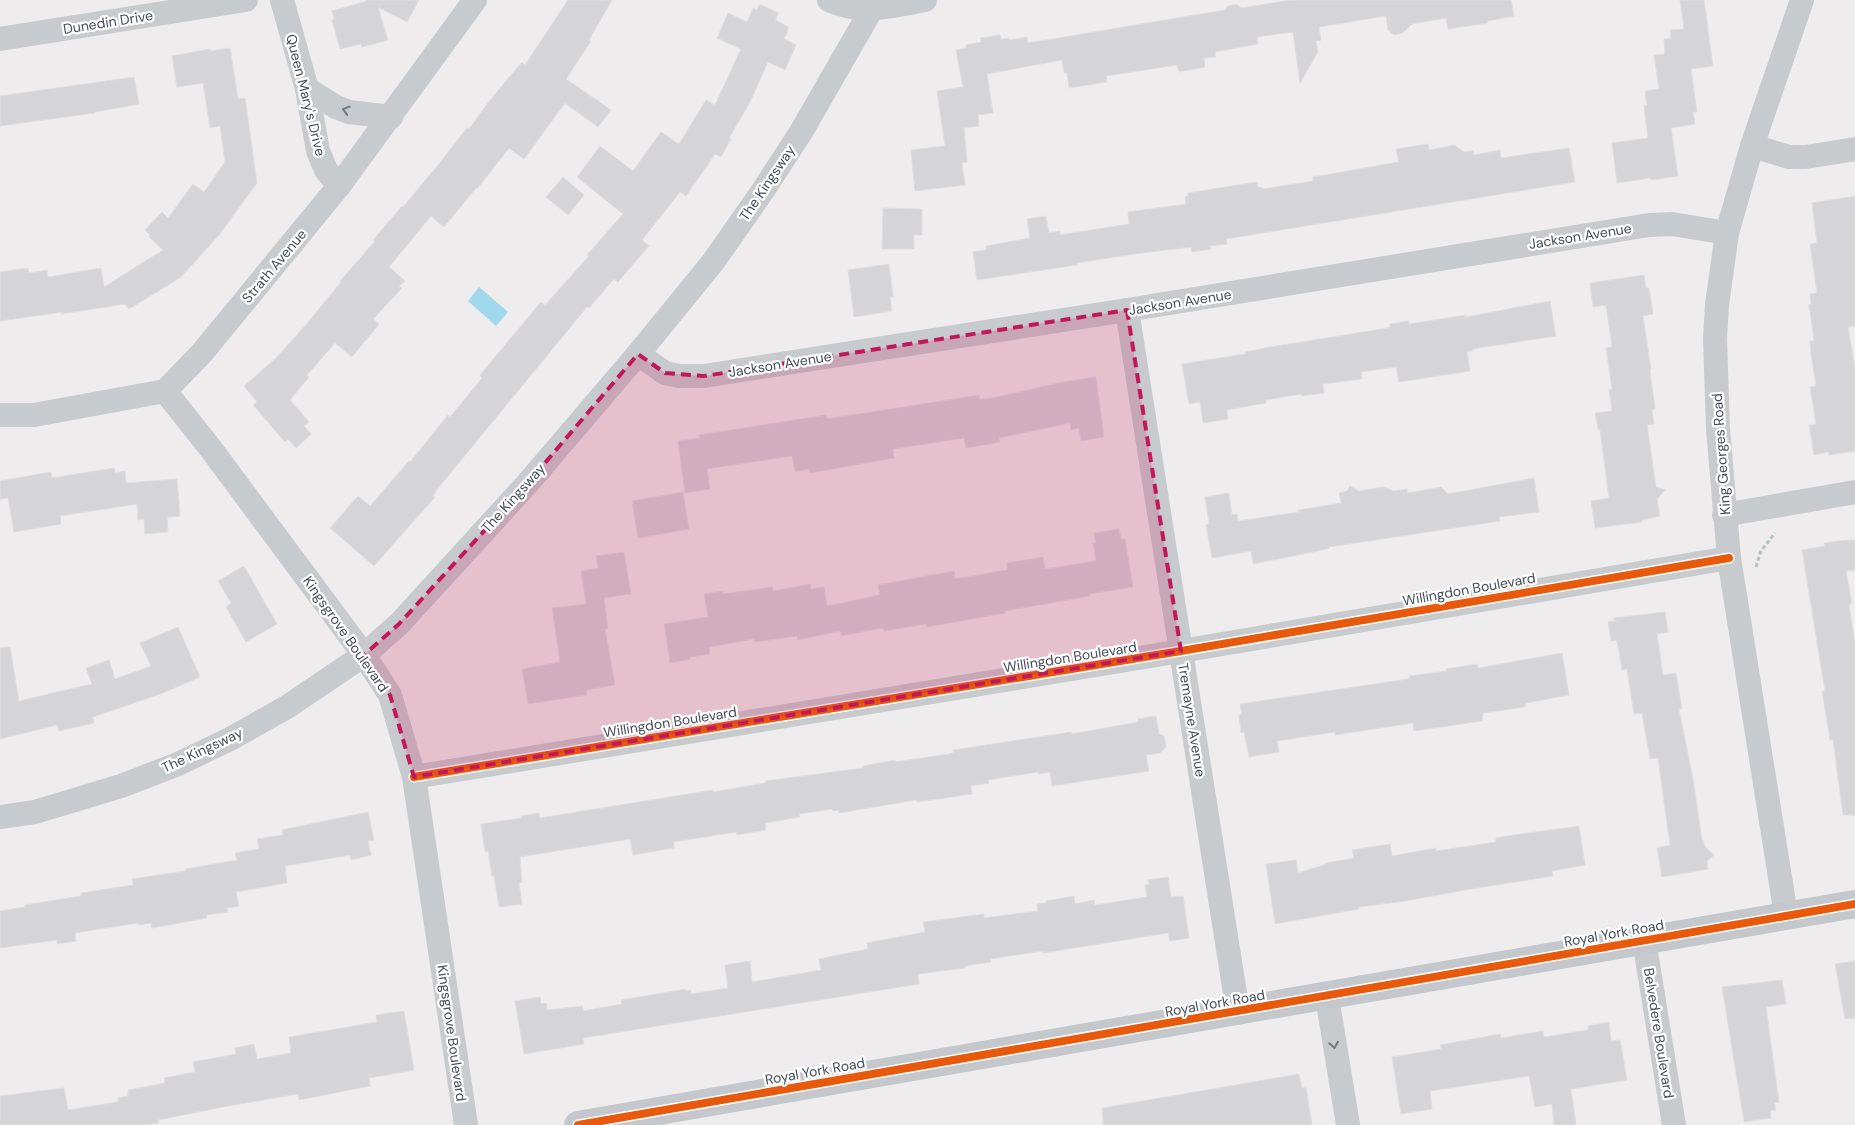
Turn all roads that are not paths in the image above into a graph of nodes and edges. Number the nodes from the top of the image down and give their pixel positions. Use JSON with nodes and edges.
{"nodes":[{"id":1,"x":246,"y":0,"type":"edge"},
{"id":2,"x":282,"y":0,"type":"edge"},
{"id":3,"x":475,"y":0,"type":"edge"},
{"id":4,"x":829,"y":0,"type":"edge"},
{"id":5,"x":925,"y":0,"type":"edge"},
{"id":6,"x":1802,"y":0,"type":"edge"},
{"id":7,"x":875,"y":4,"type":"edge"},
{"id":8,"x":0,"y":38,"type":"edge"},
{"id":9,"x":307,"y":89,"type":"junction"},
{"id":10,"x":391,"y":117,"type":"junction"},
{"id":11,"x":1752,"y":146,"type":"junction"},
{"id":12,"x":1855,"y":149,"type":"edge"},
{"id":13,"x":339,"y":186,"type":"junction"},
{"id":14,"x":1727,"y":233,"type":"junction"},
{"id":15,"x":1127,"y":310,"type":"junction"},
{"id":16,"x":638,"y":354,"type":"junction"},
{"id":17,"x":165,"y":391,"type":"junction"},
{"id":18,"x":0,"y":415,"type":"edge"},
{"id":19,"x":1855,"y":492,"type":"edge"},
{"id":20,"x":1724,"y":515,"type":"junction"},
{"id":21,"x":1729,"y":558,"type":"junction"},
{"id":22,"x":1181,"y":651,"type":"junction"},
{"id":23,"x":364,"y":656,"type":"junction"},
{"id":24,"x":414,"y":777,"type":"junction"},
{"id":25,"x":0,"y":817,"type":"edge"},
{"id":26,"x":1855,"y":904,"type":"edge"},
{"id":27,"x":1786,"y":915,"type":"junction"},
{"id":28,"x":1644,"y":940,"type":"junction"},
{"id":29,"x":1326,"y":997,"type":"junction"},
{"id":30,"x":1238,"y":1012,"type":"junction"},
{"id":31,"x":466,"y":1125,"type":"edge"},
{"id":32,"x":578,"y":1125,"type":"edge"},
{"id":33,"x":1348,"y":1125,"type":"edge"},
{"id":34,"x":1674,"y":1125,"type":"edge"}],
"edges":[{"from":1,"to":8,"type":"street","name":"Dunedin Drive"},
{"from":2,"to":9,"type":"street","name":"Queen Mary's Drive"},
{"from":3,"to":10,"type":"street","name":"Strath Avenue"},
{"from":4,"to":7,"type":"street"},
{"from":5,"to":7,"type":"street"},
{"from":6,"to":11,"type":"street","name":"King Georges Road"},
{"from":7,"to":16,"type":"street","name":"The Kingsway"},
{"from":10,"to":9,"type":"street","one_way":true},
{"from":9,"to":13,"type":"street","name":"Queen Mary's Drive"},
{"from":10,"to":13,"type":"street","name":"Strath Avenue"},
{"from":11,"to":12,"type":"street"},
{"from":11,"to":14,"type":"street","name":"King Georges Road"},
{"from":13,"to":17,"type":"street","name":"Strath Avenue"},
{"from":14,"to":15,"type":"street","name":"Jackson Avenue"},
{"from":14,"to":20,"type":"street","name":"King Georges Road"},
{"from":15,"to":16,"type":"street","name":"Jackson Avenue"},
{"from":15,"to":22,"type":"street","name":"Tremayne Avenue"},
{"from":16,"to":23,"type":"street","name":"The Kingsway"},
{"from":17,"to":18,"type":"street"},
{"from":17,"to":23,"type":"street","name":"Kingsgrove Boulevard"},
{"from":19,"to":20,"type":"street"},
{"from":20,"to":21,"type":"street","name":"King Georges Road"},
{"from":21,"to":22,"type":"street","name":"Willingdon Boulevard"},
{"from":21,"to":27,"type":"street","name":"King Georges Road"},
{"from":22,"to":24,"type":"street","name":"Willingdon Boulevard"},
{"from":22,"to":30,"type":"street","name":"Tremayne Avenue"},
{"from":23,"to":24,"type":"street","name":"Kingsgrove Boulevard"},
{"from":23,"to":25,"type":"street","name":"The Kingsway"},
{"from":24,"to":31,"type":"street","name":"Kingsgrove Boulevard"},
{"from":26,"to":27,"type":"main road","name":"Royal York Road"},
{"from":27,"to":28,"type":"main road","name":"Royal York Road"},
{"from":28,"to":29,"type":"main road","name":"Royal York Road"},
{"from":28,"to":34,"type":"street","name":"Belvedere Boulevard"},
{"from":29,"to":30,"type":"main road","name":"Royal York Road"},
{"from":29,"to":33,"type":"street","one_way":true},
{"from":30,"to":32,"type":"main road","name":"Royal York Road"}]}
